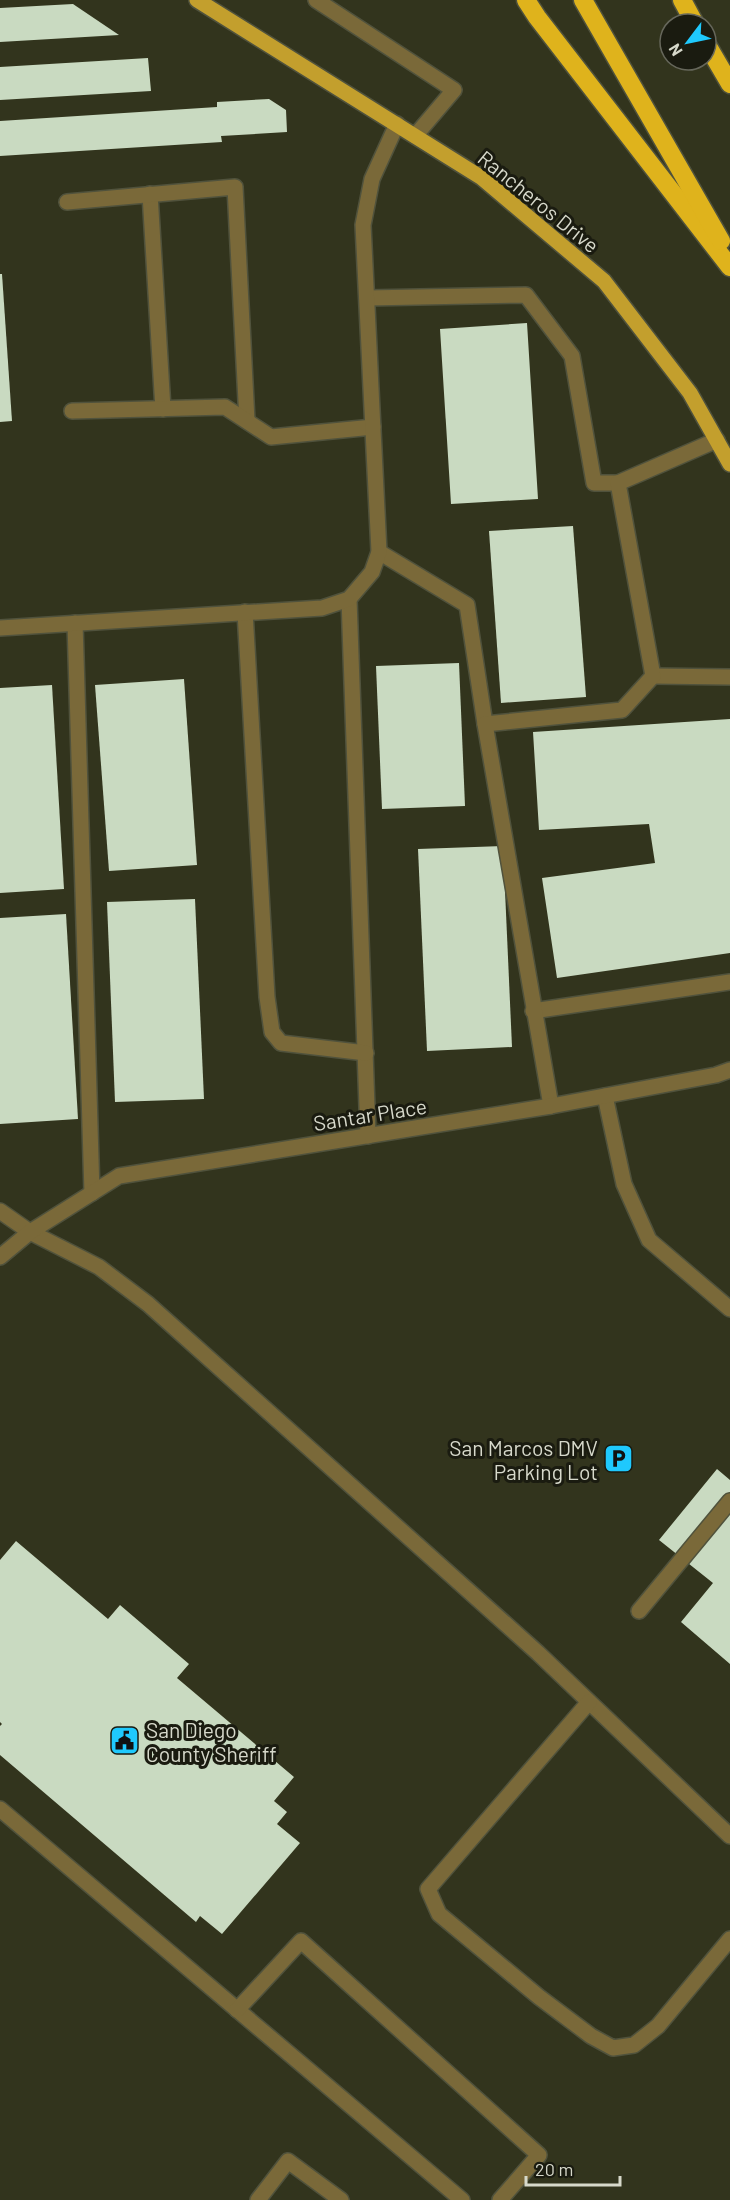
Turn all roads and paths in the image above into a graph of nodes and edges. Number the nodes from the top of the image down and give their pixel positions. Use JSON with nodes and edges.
{"nodes":[{"id":1,"x":197,"y":0,"type":"edge"},
{"id":2,"x":316,"y":0,"type":"edge"},
{"id":3,"x":526,"y":0,"type":"edge"},
{"id":4,"x":584,"y":0,"type":"edge"},
{"id":5,"x":718,"y":64,"type":"edge"},
{"id":6,"x":730,"y":84,"type":"edge"},
{"id":7,"x":397,"y":124,"type":"junction"},
{"id":8,"x":415,"y":136,"type":"junction"},
{"id":9,"x":150,"y":194,"type":"junction"},
{"id":10,"x":67,"y":202,"type":"dead end"},
{"id":11,"x":730,"y":255,"type":"edge"},
{"id":12,"x":730,"y":267,"type":"edge"},
{"id":13,"x":366,"y":298,"type":"junction"},
{"id":14,"x":163,"y":409,"type":"junction"},
{"id":15,"x":72,"y":411,"type":"dead end"},
{"id":16,"x":247,"y":421,"type":"junction"},
{"id":17,"x":373,"y":427,"type":"junction"},
{"id":18,"x":717,"y":440,"type":"junction"},
{"id":19,"x":730,"y":464,"type":"edge"},
{"id":20,"x":618,"y":483,"type":"junction"},
{"id":21,"x":379,"y":552,"type":"junction"},
{"id":22,"x":349,"y":599,"type":"junction"},
{"id":23,"x":245,"y":612,"type":"junction"},
{"id":24,"x":75,"y":623,"type":"junction"},
{"id":25,"x":0,"y":628,"type":"edge"},
{"id":26,"x":653,"y":676,"type":"junction"},
{"id":27,"x":730,"y":677,"type":"edge"},
{"id":28,"x":485,"y":724,"type":"junction"},
{"id":29,"x":730,"y":982,"type":"edge"},
{"id":30,"x":533,"y":1011,"type":"junction"},
{"id":31,"x":366,"y":1053,"type":"junction"},
{"id":32,"x":730,"y":1070,"type":"edge"},
{"id":33,"x":605,"y":1096,"type":"junction"},
{"id":34,"x":551,"y":1106,"type":"junction"},
{"id":35,"x":368,"y":1136,"type":"junction"},
{"id":36,"x":92,"y":1193,"type":"junction"},
{"id":37,"x":0,"y":1211,"type":"edge"},
{"id":38,"x":30,"y":1232,"type":"junction"},
{"id":39,"x":0,"y":1257,"type":"edge"},
{"id":40,"x":730,"y":1309,"type":"edge"},
{"id":41,"x":730,"y":1501,"type":"edge"},
{"id":42,"x":639,"y":1611,"type":"dead end"},
{"id":43,"x":590,"y":1702,"type":"junction"},
{"id":44,"x":0,"y":1809,"type":"edge"},
{"id":45,"x":730,"y":1836,"type":"edge"},
{"id":46,"x":730,"y":1940,"type":"edge"},
{"id":47,"x":237,"y":2010,"type":"junction"},
{"id":48,"x":258,"y":2200,"type":"edge"},
{"id":49,"x":341,"y":2200,"type":"edge"},
{"id":50,"x":462,"y":2200,"type":"edge"},
{"id":51,"x":500,"y":2200,"type":"edge"}],
"edges":[{"from":1,"to":7,"type":"main road","name":"Rancheros Drive"},
{"from":2,"to":8,"type":"street"},
{"from":3,"to":12,"type":"highway"},
{"from":4,"to":11,"type":"highway"},
{"from":5,"to":6,"type":"highway"},
{"from":7,"to":8,"type":"main road","name":"Rancheros Drive"},
{"from":7,"to":13,"type":"street"},
{"from":8,"to":18,"type":"main road","name":"Rancheros Drive"},
{"from":9,"to":10,"type":"street"},
{"from":9,"to":14,"type":"street"},
{"from":9,"to":16,"type":"street"},
{"from":13,"to":17,"type":"street"},
{"from":13,"to":20,"type":"street"},
{"from":14,"to":15,"type":"street"},
{"from":14,"to":16,"type":"street"},
{"from":16,"to":17,"type":"street"},
{"from":17,"to":21,"type":"street"},
{"from":18,"to":19,"type":"main road","name":"Rancheros Drive"},
{"from":18,"to":20,"type":"street"},
{"from":20,"to":26,"type":"street"},
{"from":21,"to":22,"type":"street"},
{"from":21,"to":28,"type":"street"},
{"from":22,"to":23,"type":"street"},
{"from":22,"to":31,"type":"street"},
{"from":23,"to":24,"type":"street"},
{"from":23,"to":31,"type":"street"},
{"from":24,"to":25,"type":"street"},
{"from":24,"to":36,"type":"street"},
{"from":26,"to":27,"type":"street"},
{"from":26,"to":28,"type":"street"},
{"from":28,"to":30,"type":"street"},
{"from":29,"to":30,"type":"street"},
{"from":30,"to":34,"type":"street"},
{"from":31,"to":35,"type":"street"},
{"from":32,"to":33,"type":"street","name":"Santar Place"},
{"from":33,"to":34,"type":"street","name":"Santar Place"},
{"from":33,"to":40,"type":"street"},
{"from":34,"to":35,"type":"street","name":"Santar Place"},
{"from":35,"to":36,"type":"street","name":"Santar Place"},
{"from":36,"to":38,"type":"street","name":"Santar Place"},
{"from":37,"to":38,"type":"street"},
{"from":38,"to":39,"type":"street","name":"Santar Place"},
{"from":38,"to":43,"type":"street"},
{"from":41,"to":42,"type":"street"},
{"from":43,"to":45,"type":"street"},
{"from":43,"to":46,"type":"street"},
{"from":44,"to":47,"type":"street"},
{"from":47,"to":50,"type":"street"},
{"from":47,"to":51,"type":"street"},
{"from":48,"to":49,"type":"street"}]}
